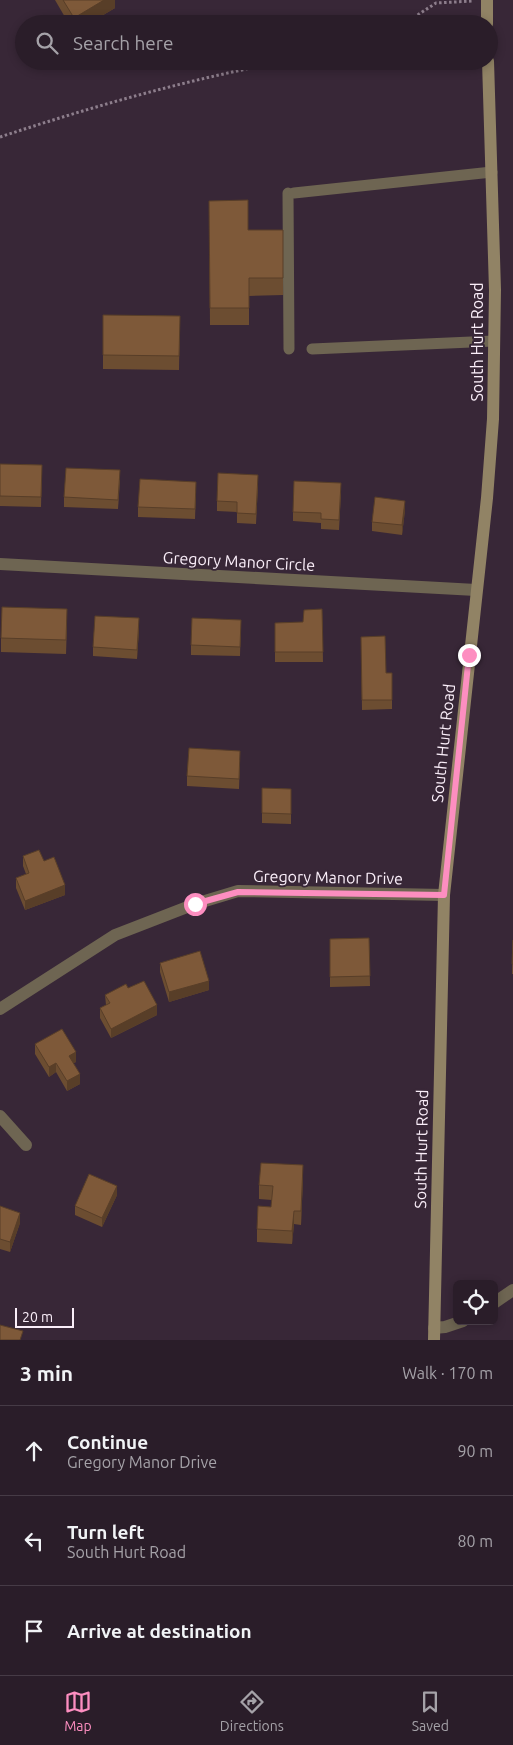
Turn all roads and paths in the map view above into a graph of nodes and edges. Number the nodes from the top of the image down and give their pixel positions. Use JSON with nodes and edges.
{"nodes":[{"id":1,"x":480,"y":0,"type":"edge"},
{"id":2,"x":487,"y":0,"type":"edge"},
{"id":3,"x":418,"y":15,"type":"edge"},
{"id":4,"x":487,"y":15,"type":"edge"},
{"id":5,"x":241,"y":70,"type":"edge"},
{"id":6,"x":488,"y":70,"type":"edge"},
{"id":7,"x":0,"y":137,"type":"edge"},
{"id":8,"x":492,"y":172,"type":"junction"},
{"id":9,"x":494,"y":342,"type":"junction"},
{"id":10,"x":289,"y":349,"type":"dead end"},
{"id":11,"x":312,"y":349,"type":"dead end"},
{"id":12,"x":0,"y":564,"type":"edge"},
{"id":13,"x":476,"y":590,"type":"junction"},
{"id":14,"x":444,"y":895,"type":"junction"},
{"id":15,"x":0,"y":1009,"type":"edge"},
{"id":16,"x":0,"y":1116,"type":"edge"},
{"id":17,"x":26,"y":1145,"type":"dead end"},
{"id":18,"x":513,"y":1290,"type":"edge"},
{"id":19,"x":498,"y":1300,"type":"edge"},
{"id":20,"x":453,"y":1324,"type":"edge"},
{"id":21,"x":434,"y":1334,"type":"edge"}],
"edges":[{"from":1,"to":3,"type":"path"},
{"from":2,"to":4,"type":"street"},
{"from":5,"to":7,"type":"path"},
{"from":6,"to":8,"type":"street","name":"South Hurt Road"},
{"from":8,"to":9,"type":"street","name":"South Hurt Road"},
{"from":8,"to":10,"type":"lane"},
{"from":9,"to":11,"type":"lane"},
{"from":9,"to":13,"type":"street","name":"South Hurt Road"},
{"from":12,"to":13,"type":"street","name":"Gregory Manor Circle"},
{"from":13,"to":14,"type":"street","name":"South Hurt Road"},
{"from":14,"to":15,"type":"street","name":"Gregory Manor Drive"},
{"from":14,"to":21,"type":"street","name":"South Hurt Road"},
{"from":16,"to":17,"type":"street"},
{"from":18,"to":19,"type":"street"},
{"from":20,"to":21,"type":"street"}]}
